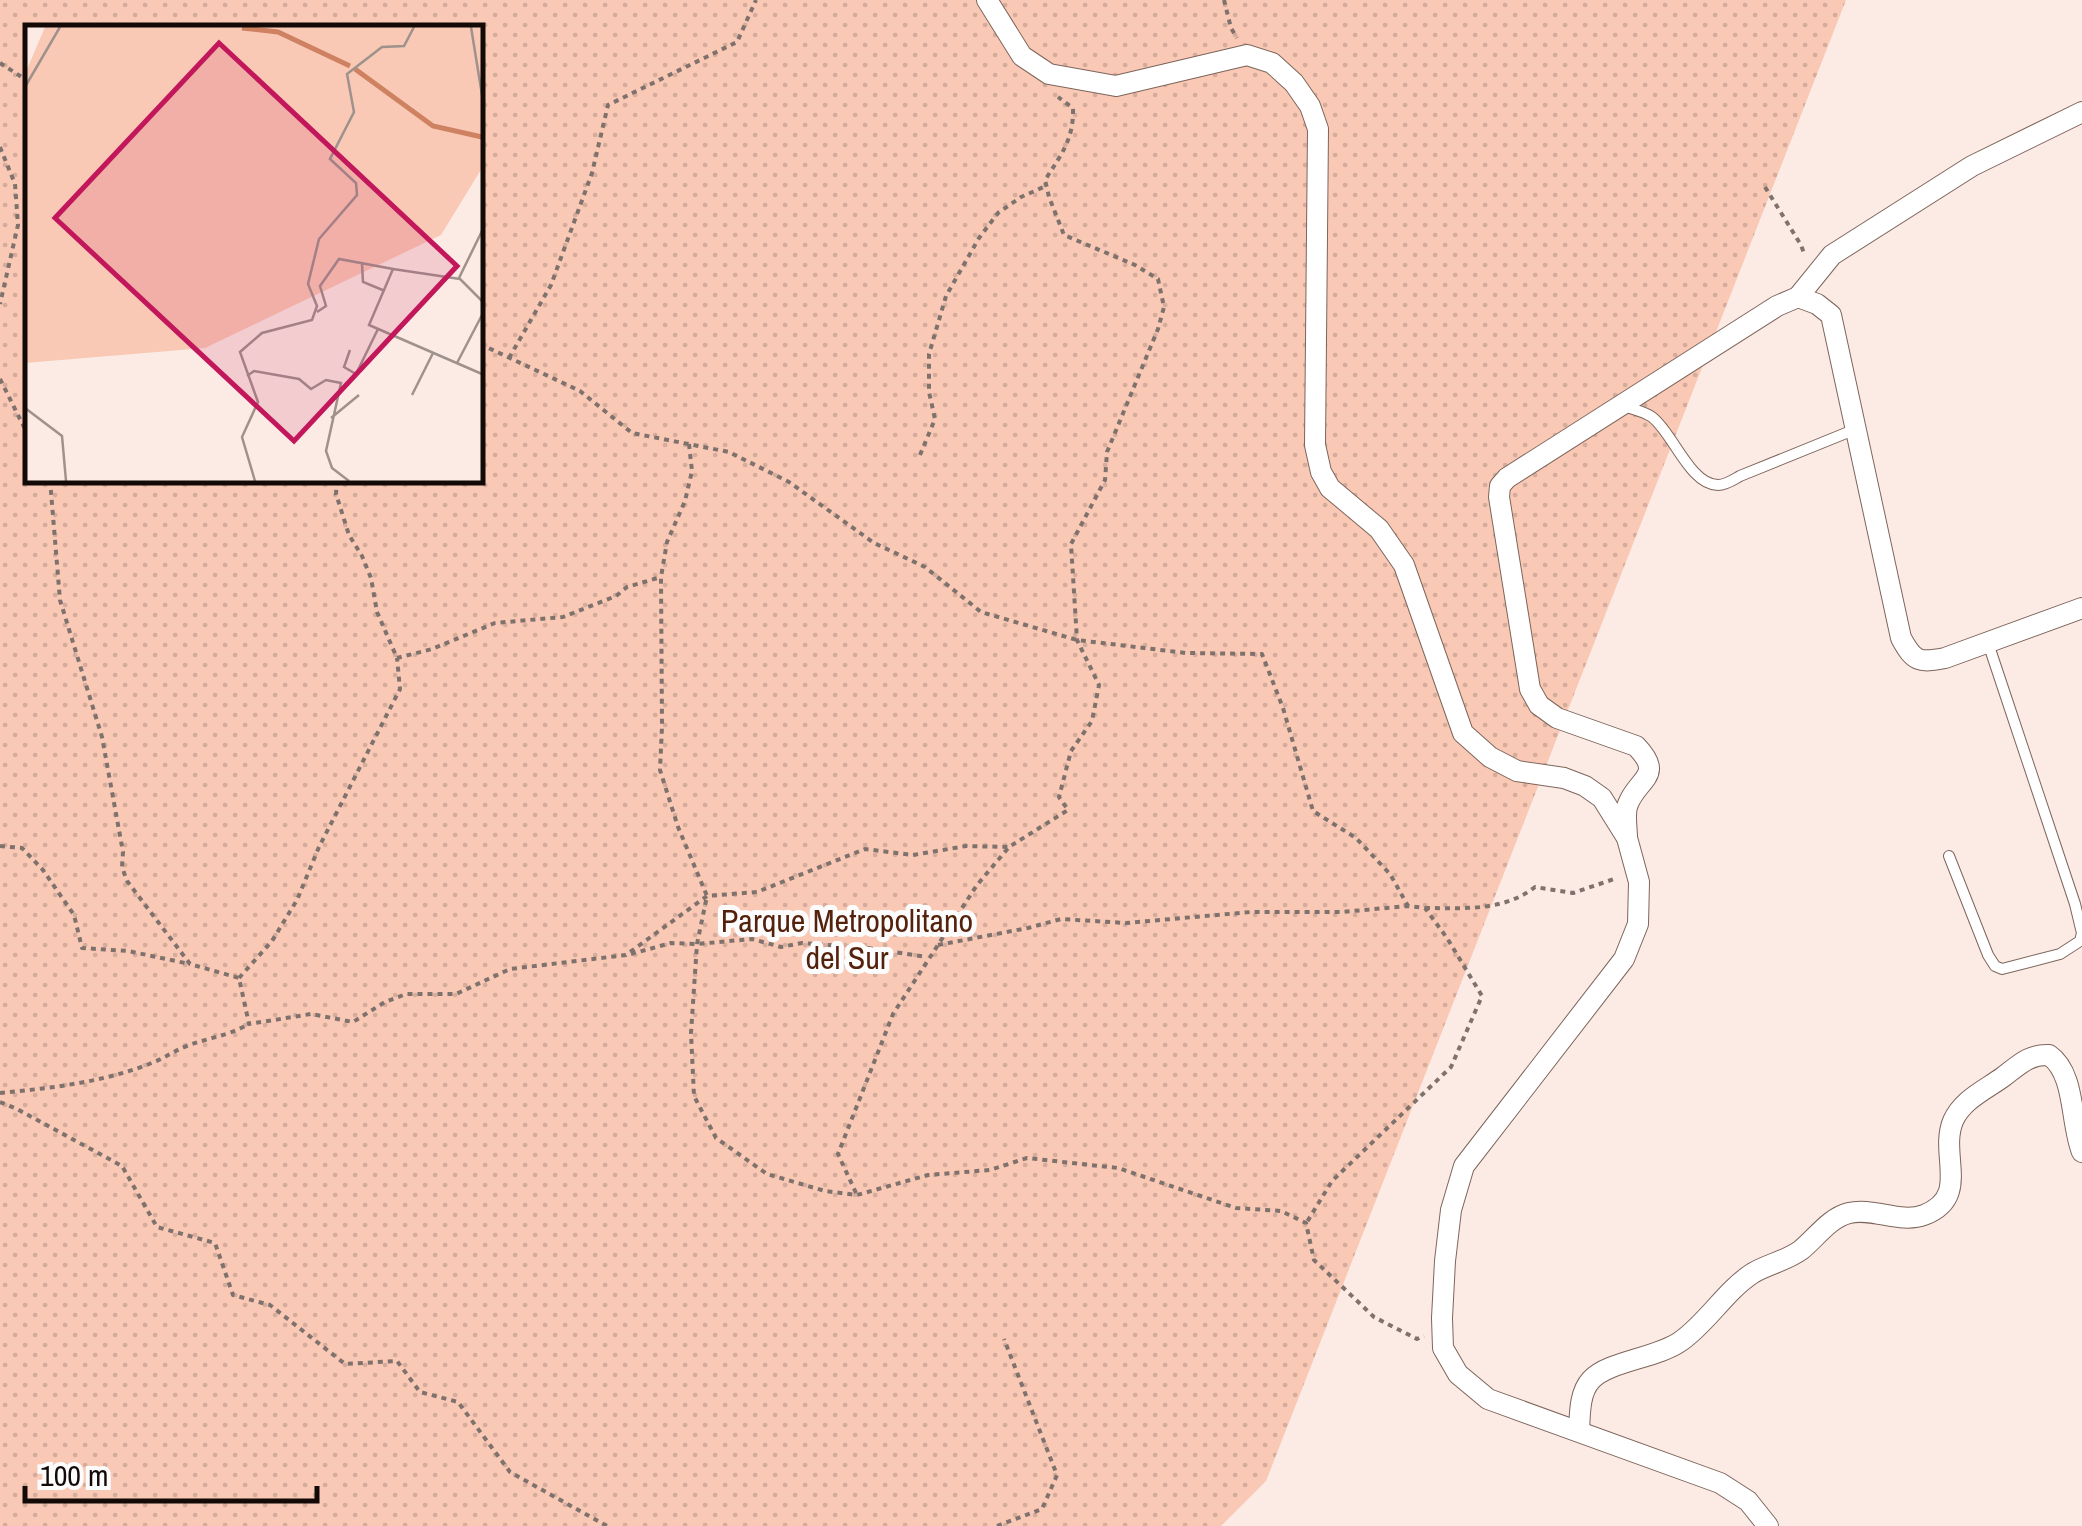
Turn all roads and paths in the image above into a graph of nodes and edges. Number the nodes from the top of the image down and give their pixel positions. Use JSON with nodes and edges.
{"nodes":[{"id":1,"x":756,"y":0,"type":"edge"},
{"id":2,"x":986,"y":0,"type":"edge"},
{"id":3,"x":1224,"y":0,"type":"edge"},
{"id":4,"x":1247,"y":55,"type":"junction"},
{"id":5,"x":0,"y":64,"type":"edge"},
{"id":6,"x":1049,"y":74,"type":"junction"},
{"id":7,"x":25,"y":79,"type":"edge"},
{"id":8,"x":2082,"y":112,"type":"edge"},
{"id":9,"x":0,"y":147,"type":"edge"},
{"id":10,"x":1046,"y":186,"type":"junction"},
{"id":11,"x":1765,"y":187,"type":"dead end"},
{"id":12,"x":1814,"y":279,"type":"junction"},
{"id":13,"x":1798,"y":296,"type":"junction"},
{"id":14,"x":0,"y":304,"type":"edge"},
{"id":15,"x":482,"y":345,"type":"edge"},
{"id":16,"x":510,"y":358,"type":"junction"},
{"id":17,"x":0,"y":380,"type":"edge"},
{"id":18,"x":1621,"y":405,"type":"junction"},
{"id":19,"x":25,"y":429,"type":"edge"},
{"id":20,"x":1856,"y":429,"type":"junction"},
{"id":21,"x":688,"y":444,"type":"junction"},
{"id":22,"x":920,"y":455,"type":"dead end"},
{"id":23,"x":50,"y":482,"type":"edge"},
{"id":24,"x":337,"y":482,"type":"edge"},
{"id":25,"x":661,"y":577,"type":"junction"},
{"id":26,"x":2082,"y":608,"type":"edge"},
{"id":27,"x":1077,"y":640,"type":"junction"},
{"id":28,"x":1988,"y":642,"type":"junction"},
{"id":29,"x":397,"y":658,"type":"junction"},
{"id":30,"x":1626,"y":838,"type":"junction"},
{"id":31,"x":0,"y":846,"type":"edge"},
{"id":32,"x":1009,"y":847,"type":"junction"},
{"id":33,"x":1950,"y":856,"type":"dead end"},
{"id":34,"x":1636,"y":870,"type":"junction"},
{"id":35,"x":707,"y":896,"type":"junction"},
{"id":36,"x":1408,"y":906,"type":"junction"},
{"id":37,"x":1425,"y":908,"type":"junction"},
{"id":38,"x":697,"y":944,"type":"junction"},
{"id":39,"x":938,"y":946,"type":"junction"},
{"id":40,"x":626,"y":955,"type":"junction"},
{"id":41,"x":930,"y":958,"type":"junction"},
{"id":42,"x":190,"y":964,"type":"junction"},
{"id":43,"x":239,"y":978,"type":"junction"},
{"id":44,"x":249,"y":1024,"type":"junction"},
{"id":45,"x":0,"y":1093,"type":"edge"},
{"id":46,"x":0,"y":1102,"type":"edge"},
{"id":47,"x":2082,"y":1152,"type":"edge"},
{"id":48,"x":857,"y":1195,"type":"junction"},
{"id":49,"x":1306,"y":1223,"type":"junction"},
{"id":50,"x":1442,"y":1328,"type":"junction"},
{"id":51,"x":1004,"y":1339,"type":"dead end"},
{"id":52,"x":1579,"y":1431,"type":"junction"},
{"id":53,"x":607,"y":1526,"type":"edge"},
{"id":54,"x":997,"y":1526,"type":"edge"},
{"id":55,"x":1768,"y":1526,"type":"edge"}],
"edges":[{"from":1,"to":16,"type":"path"},
{"from":2,"to":6,"type":"street"},
{"from":3,"to":4,"type":"path"},
{"from":4,"to":6,"type":"street"},
{"from":4,"to":30,"type":"street"},
{"from":5,"to":7,"type":"path"},
{"from":6,"to":10,"type":"path"},
{"from":8,"to":12,"type":"street"},
{"from":9,"to":14,"type":"path"},
{"from":10,"to":22,"type":"path"},
{"from":10,"to":27,"type":"path"},
{"from":11,"to":12,"type":"path"},
{"from":12,"to":13,"type":"street"},
{"from":13,"to":18,"type":"street"},
{"from":13,"to":20,"type":"street"},
{"from":15,"to":16,"type":"path"},
{"from":16,"to":21,"type":"path"},
{"from":17,"to":19,"type":"path"},
{"from":18,"to":20,"type":"lane"},
{"from":18,"to":30,"type":"street"},
{"from":20,"to":28,"type":"street"},
{"from":21,"to":25,"type":"path"},
{"from":21,"to":27,"type":"path"},
{"from":23,"to":42,"type":"path"},
{"from":24,"to":29,"type":"path"},
{"from":25,"to":29,"type":"path"},
{"from":25,"to":35,"type":"path"},
{"from":26,"to":28,"type":"street"},
{"from":27,"to":32,"type":"path"},
{"from":27,"to":36,"type":"path"},
{"from":28,"to":33,"type":"lane"},
{"from":29,"to":43,"type":"path"},
{"from":30,"to":34,"type":"street"},
{"from":31,"to":42,"type":"path"},
{"from":32,"to":35,"type":"path"},
{"from":32,"to":39,"type":"path"},
{"from":34,"to":37,"type":"path"},
{"from":34,"to":50,"type":"street"},
{"from":35,"to":38,"type":"path"},
{"from":35,"to":40,"type":"path"},
{"from":36,"to":37,"type":"path"},
{"from":36,"to":39,"type":"path"},
{"from":37,"to":49,"type":"path"},
{"from":38,"to":40,"type":"path"},
{"from":38,"to":41,"type":"path"},
{"from":38,"to":48,"type":"path"},
{"from":39,"to":41,"type":"path"},
{"from":40,"to":44,"type":"path"},
{"from":41,"to":48,"type":"path"},
{"from":42,"to":43,"type":"path"},
{"from":43,"to":44,"type":"path"},
{"from":44,"to":45,"type":"path"},
{"from":46,"to":53,"type":"path"},
{"from":47,"to":52,"type":"street"},
{"from":48,"to":49,"type":"path"},
{"from":49,"to":50,"type":"path"},
{"from":50,"to":52,"type":"street"},
{"from":51,"to":54,"type":"path"},
{"from":52,"to":55,"type":"street"}]}
